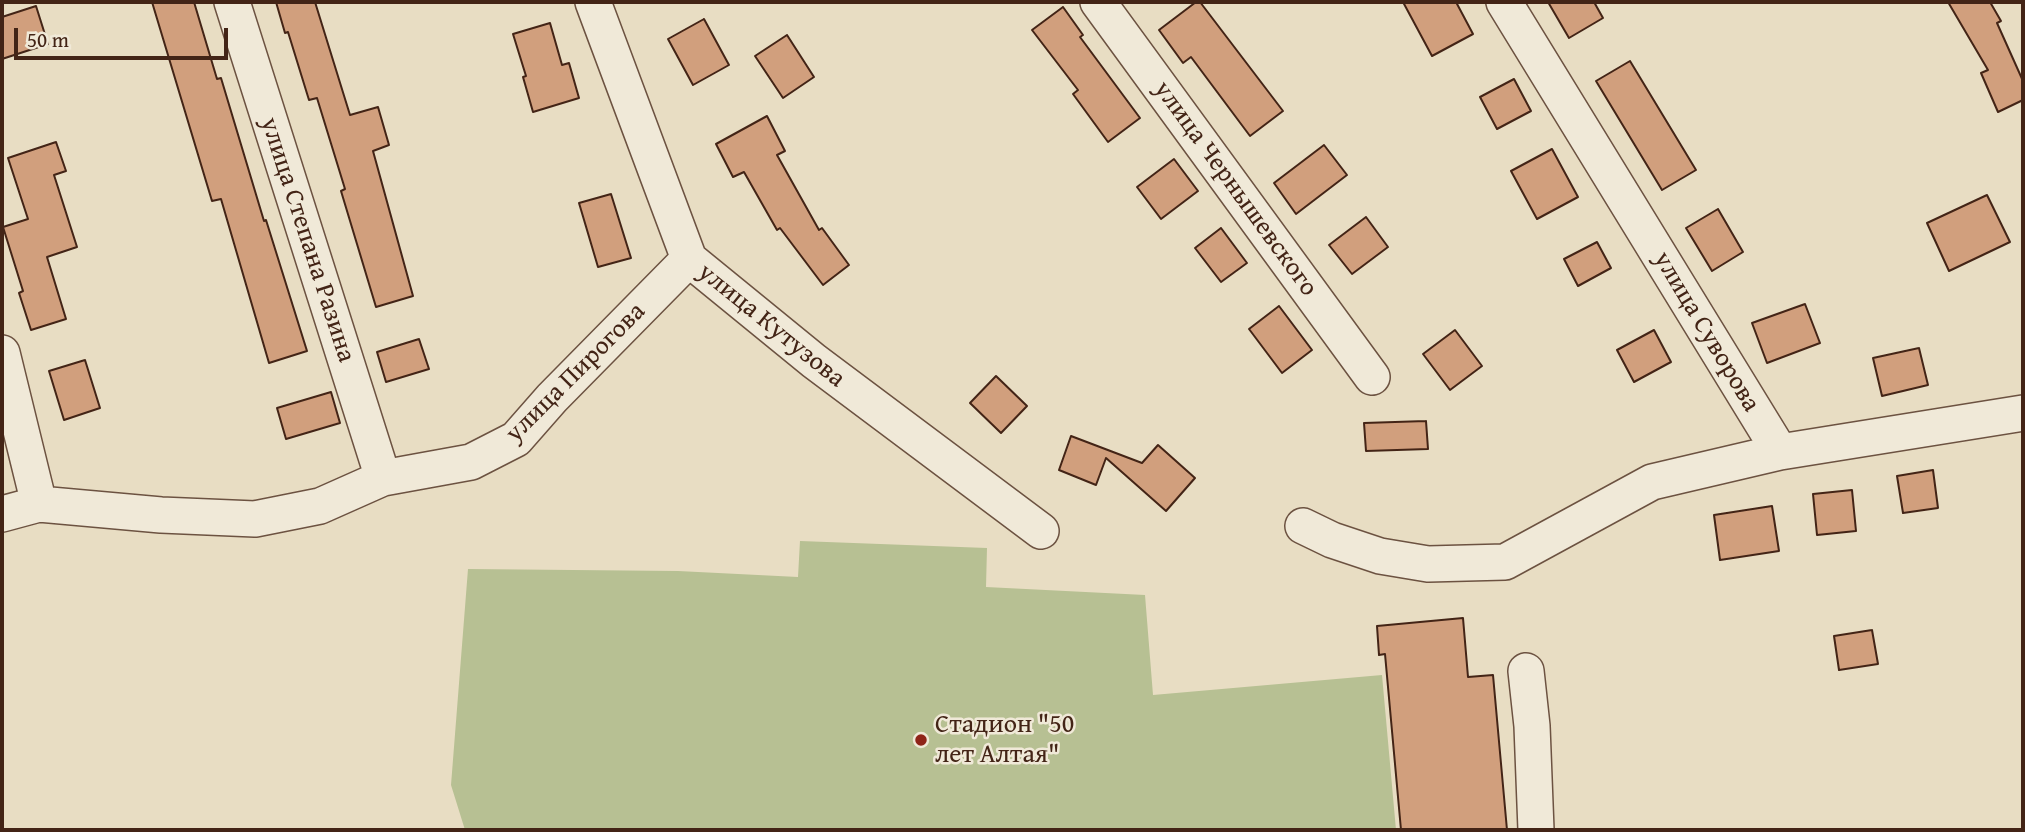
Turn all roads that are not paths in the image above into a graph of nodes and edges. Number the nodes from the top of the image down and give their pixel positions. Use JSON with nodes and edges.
{"nodes":[{"id":1,"x":232,"y":2,"type":"edge"},
{"id":2,"x":593,"y":2,"type":"edge"},
{"id":3,"x":1098,"y":2,"type":"edge"},
{"id":4,"x":1504,"y":2,"type":"edge"},
{"id":5,"x":688,"y":259,"type":"junction"},
{"id":6,"x":2,"y":353,"type":"edge"},
{"id":7,"x":1372,"y":377,"type":"dead end"},
{"id":8,"x":2023,"y":413,"type":"edge"},
{"id":9,"x":1780,"y":452,"type":"junction"},
{"id":10,"x":383,"y":478,"type":"junction"},
{"id":11,"x":39,"y":504,"type":"junction"},
{"id":12,"x":2,"y":514,"type":"edge"},
{"id":13,"x":1303,"y":526,"type":"dead end"},
{"id":14,"x":1041,"y":531,"type":"dead end"},
{"id":15,"x":1526,"y":671,"type":"dead end"},
{"id":16,"x":1536,"y":830,"type":"edge"}],
"edges":[{"from":1,"to":10,"type":"street","name":"улица Степана Разина"},
{"from":2,"to":5,"type":"street","name":"улица Кутузова"},
{"from":3,"to":7,"type":"street","name":"улица Чернышевского"},
{"from":4,"to":9,"type":"street","name":"улица Суворова"},
{"from":5,"to":10,"type":"street","name":"улица Пирогова"},
{"from":5,"to":14,"type":"street","name":"улица Кутузова"},
{"from":6,"to":11,"type":"street"},
{"from":8,"to":9,"type":"street"},
{"from":9,"to":13,"type":"street"},
{"from":10,"to":11,"type":"street","name":"улица Пирогова"},
{"from":11,"to":12,"type":"street","name":"улица Пирогова"},
{"from":15,"to":16,"type":"street"}]}
